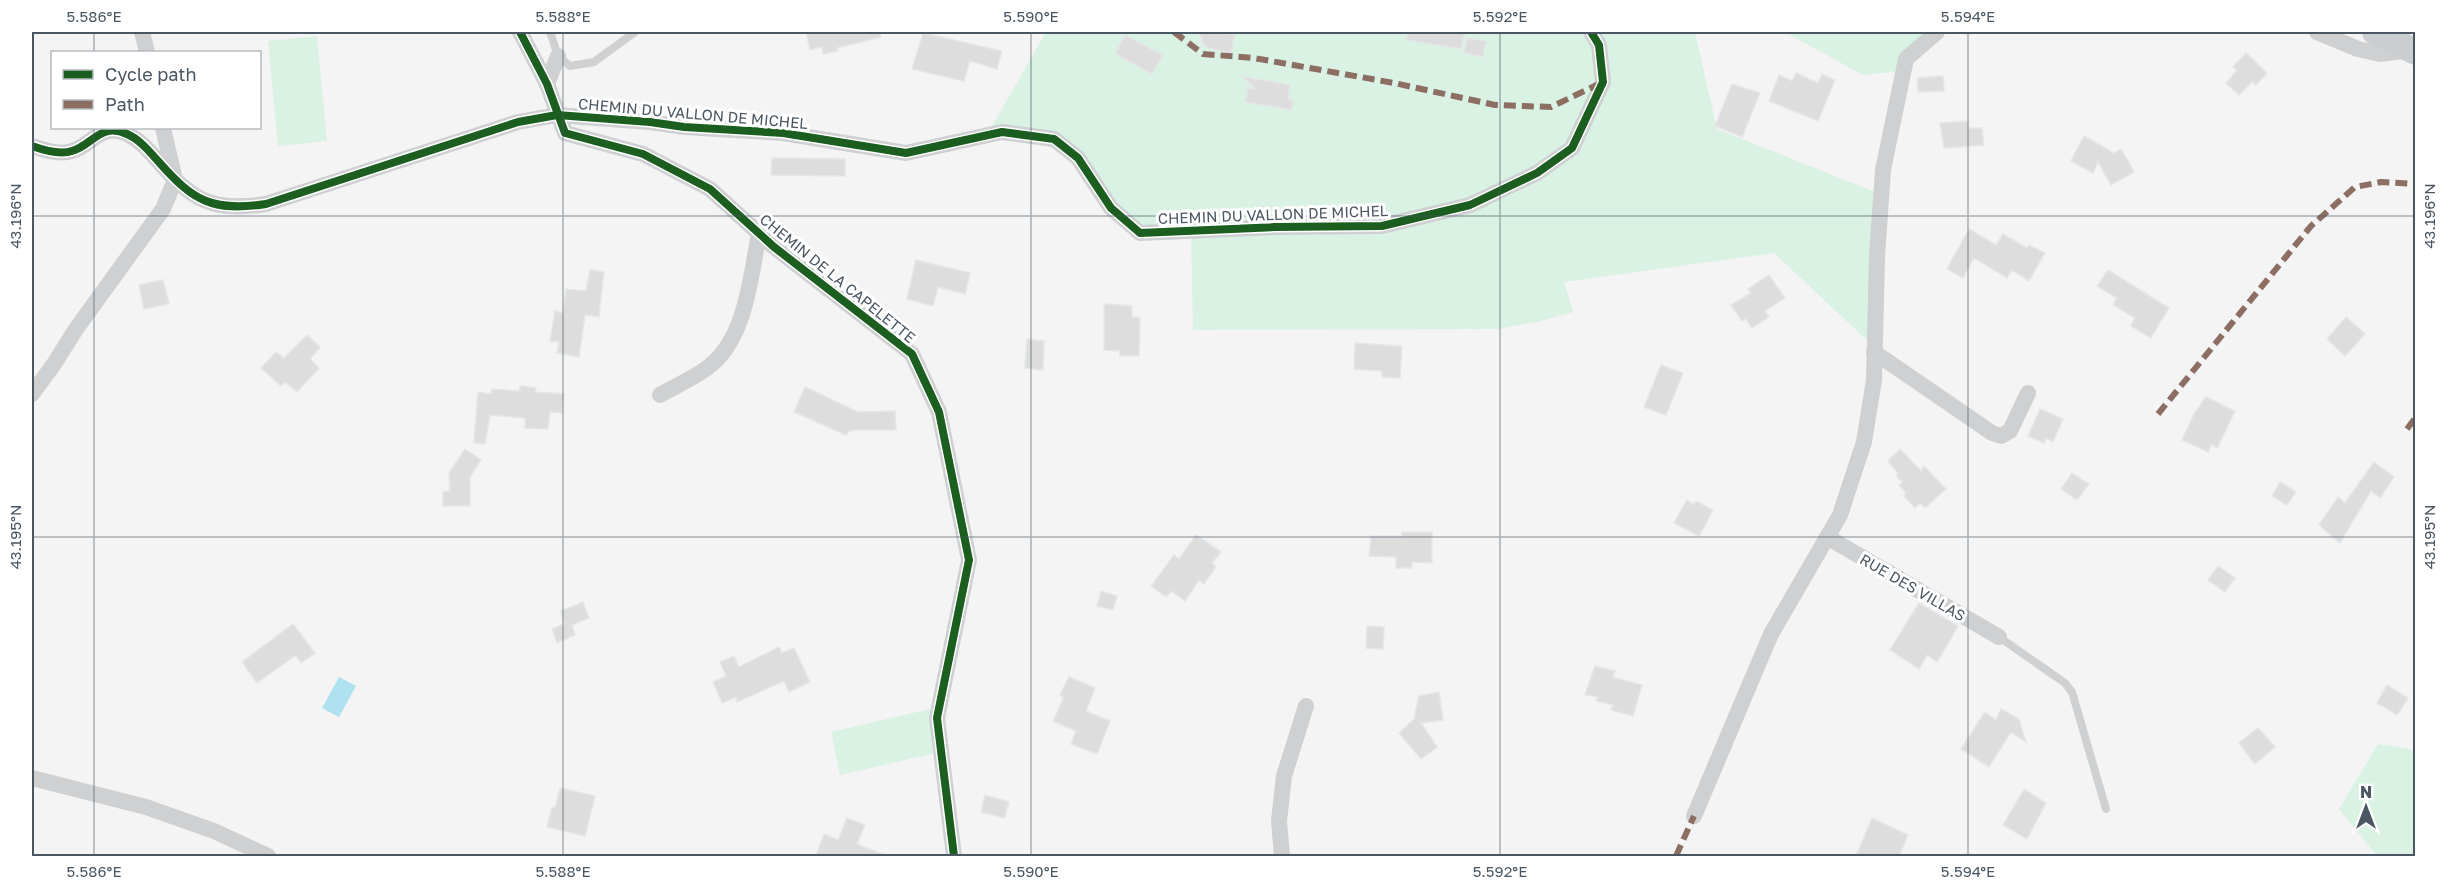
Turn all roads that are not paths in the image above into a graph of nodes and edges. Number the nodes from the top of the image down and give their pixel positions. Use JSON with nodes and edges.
{"nodes":[{"id":1,"x":142,"y":32,"type":"edge"},
{"id":2,"x":520,"y":32,"type":"edge"},
{"id":3,"x":550,"y":32,"type":"edge"},
{"id":4,"x":635,"y":32,"type":"edge"},
{"id":5,"x":1591,"y":32,"type":"edge"},
{"id":6,"x":1937,"y":32,"type":"edge"},
{"id":7,"x":2317,"y":32,"type":"edge"},
{"id":8,"x":2375,"y":32,"type":"edge"},
{"id":9,"x":147,"y":51,"type":"edge"},
{"id":10,"x":2413,"y":51,"type":"edge"},
{"id":11,"x":558,"y":56,"type":"junction"},
{"id":12,"x":547,"y":84,"type":"junction"},
{"id":13,"x":557,"y":115,"type":"junction"},
{"id":14,"x":164,"y":129,"type":"edge"},
{"id":15,"x":32,"y":146,"type":"edge"},
{"id":16,"x":175,"y":180,"type":"junction"},
{"id":17,"x":759,"y":234,"type":"junction"},
{"id":18,"x":1875,"y":352,"type":"junction"},
{"id":19,"x":2028,"y":393,"type":"dead end"},
{"id":20,"x":32,"y":394,"type":"edge"},
{"id":21,"x":660,"y":395,"type":"dead end"},
{"id":22,"x":1827,"y":537,"type":"junction"},
{"id":23,"x":1999,"y":637,"type":"joint"},
{"id":24,"x":1306,"y":706,"type":"dead end"},
{"id":25,"x":32,"y":778,"type":"edge"},
{"id":26,"x":2106,"y":809,"type":"dead end"},
{"id":27,"x":1694,"y":816,"type":"dead end"},
{"id":28,"x":268,"y":856,"type":"edge"},
{"id":29,"x":954,"y":856,"type":"edge"},
{"id":30,"x":1281,"y":856,"type":"edge"}],
"edges":[{"from":1,"to":9,"type":"street"},
{"from":2,"to":12,"type":"street"},
{"from":3,"to":11,"type":"lane"},
{"from":4,"to":11,"type":"lane"},
{"from":5,"to":13,"type":"street","name":"CHEMIN DU VALLON DE MICHEL"},
{"from":6,"to":18,"type":"street"},
{"from":7,"to":10,"type":"street"},
{"from":8,"to":10,"type":"main road"},
{"from":11,"to":12,"type":"street"},
{"from":12,"to":13,"type":"street"},
{"from":13,"to":16,"type":"street","name":"CHEMIN DU VALLON DE MICHEL"},
{"from":13,"to":17,"type":"street","name":"CHEMIN DE LA CAPELETTE"},
{"from":14,"to":16,"type":"street"},
{"from":15,"to":16,"type":"street","name":"CHEMIN DU VALLON DE MICHEL"},
{"from":16,"to":20,"type":"street"},
{"from":17,"to":21,"type":"street"},
{"from":17,"to":29,"type":"street","name":"CHEMIN DE LA CAPELETTE"},
{"from":18,"to":19,"type":"street"},
{"from":18,"to":22,"type":"street"},
{"from":22,"to":23,"type":"street","name":"RUE DES VILLAS"},
{"from":22,"to":27,"type":"street"},
{"from":23,"to":26,"type":"lane"},
{"from":24,"to":30,"type":"street"},
{"from":25,"to":28,"type":"street"}]}
